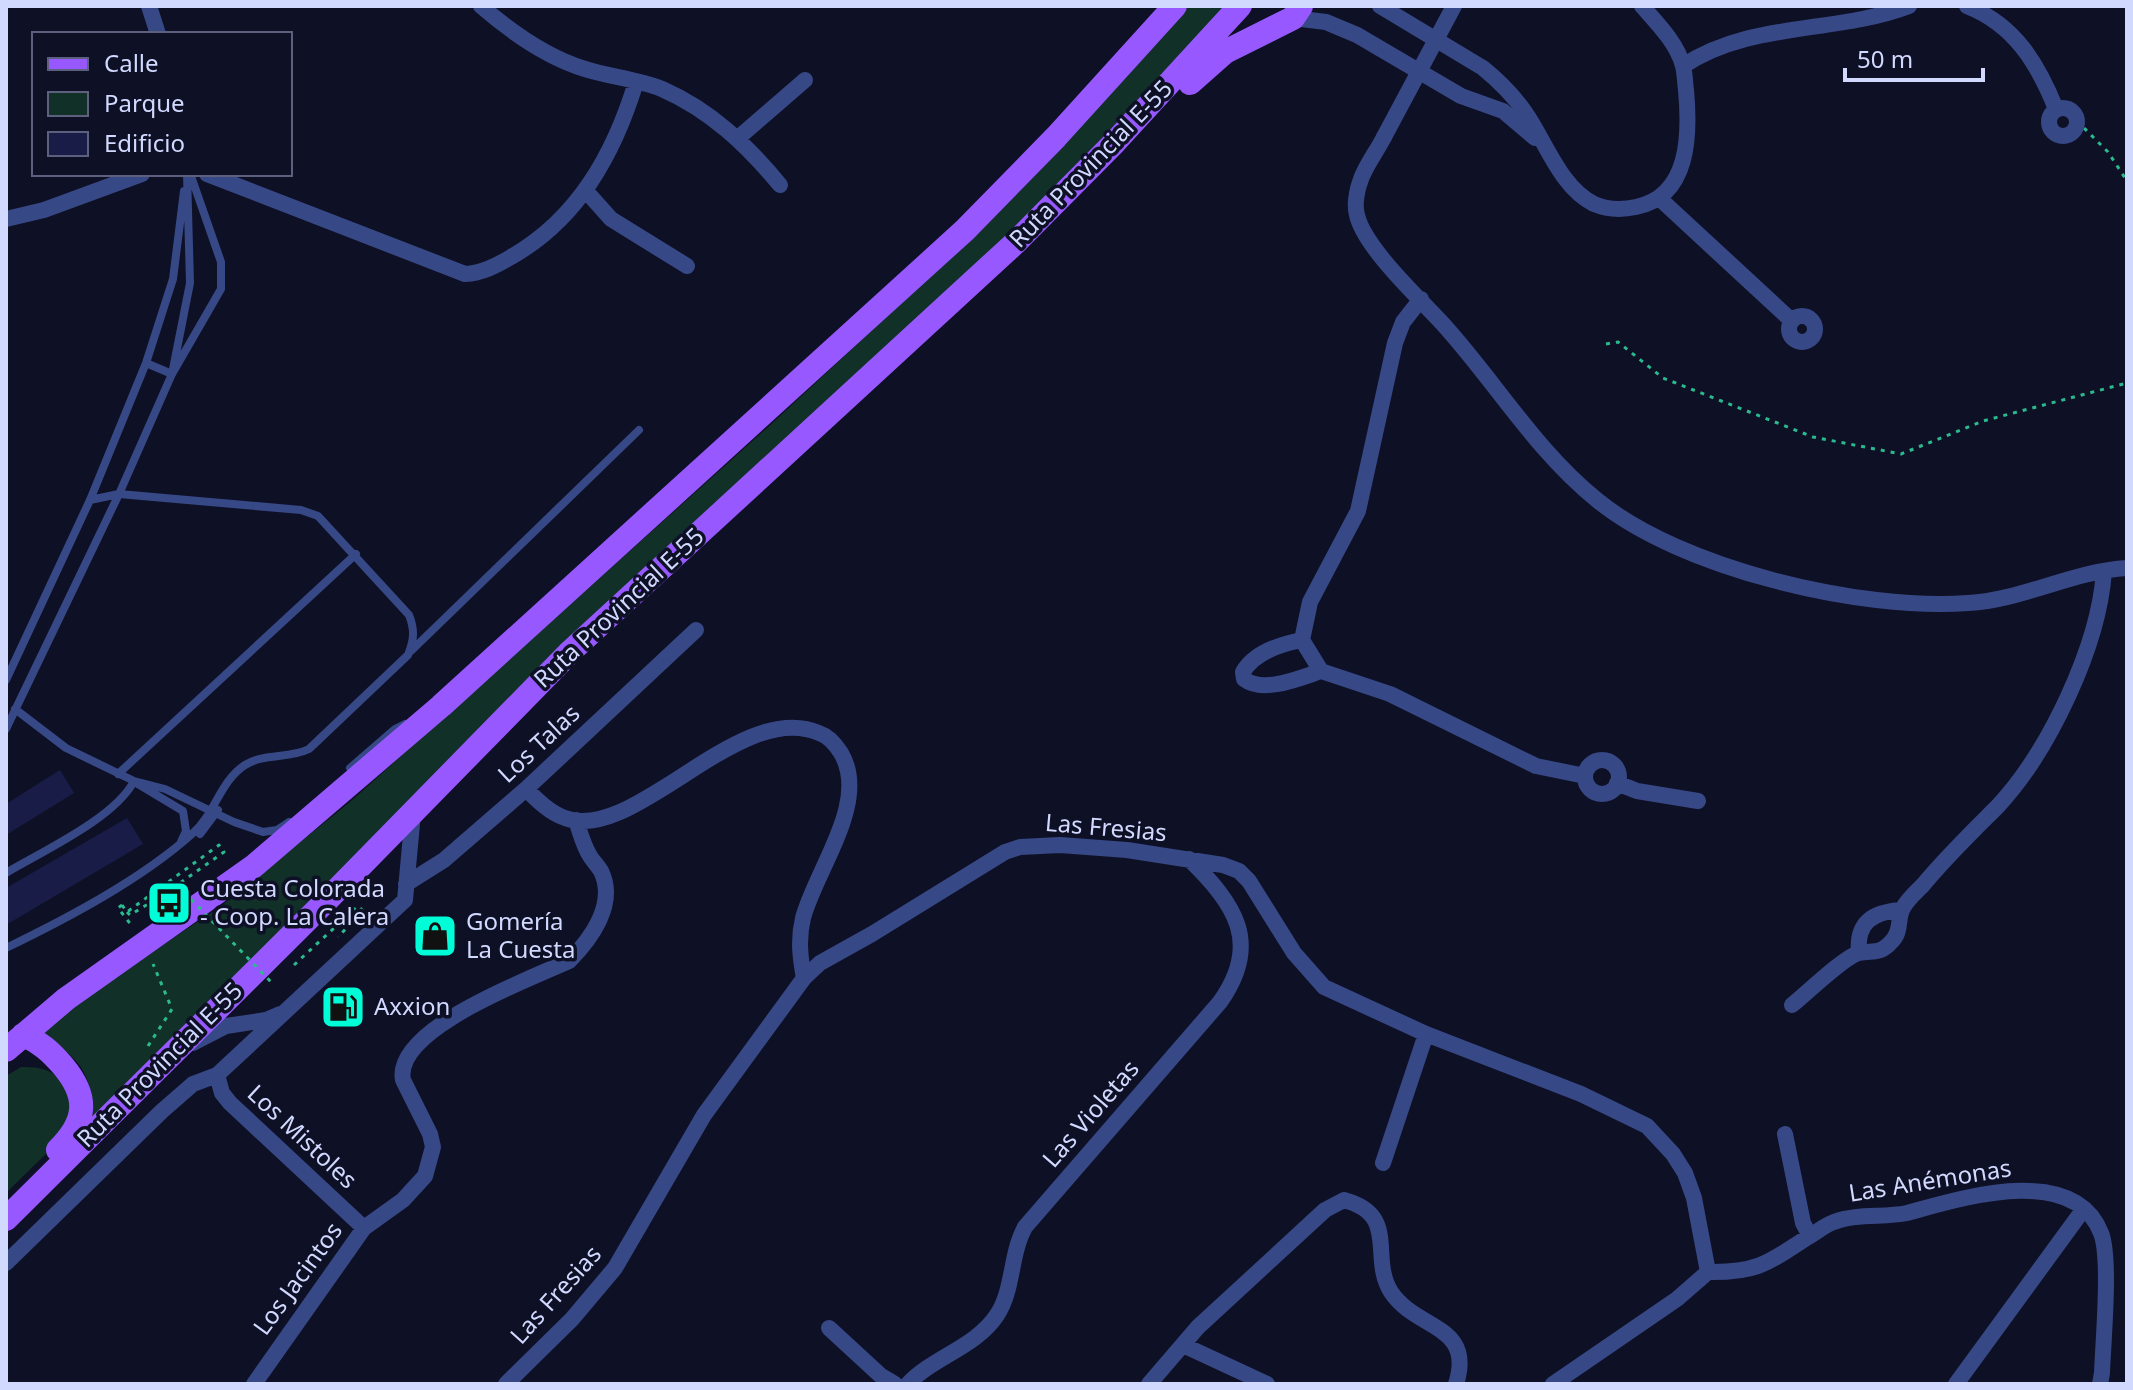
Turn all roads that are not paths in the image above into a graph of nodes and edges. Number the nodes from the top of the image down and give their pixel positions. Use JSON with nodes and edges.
{"nodes":[{"id":1,"x":149,"y":6,"type":"edge"},
{"id":2,"x":481,"y":6,"type":"edge"},
{"id":3,"x":1175,"y":6,"type":"edge"},
{"id":4,"x":1240,"y":6,"type":"edge"},
{"id":5,"x":1380,"y":6,"type":"edge"},
{"id":6,"x":1454,"y":6,"type":"edge"},
{"id":7,"x":1642,"y":6,"type":"edge"},
{"id":8,"x":1909,"y":6,"type":"edge"},
{"id":9,"x":1967,"y":6,"type":"edge"},
{"id":10,"x":1297,"y":12,"type":"edge"},
{"id":11,"x":157,"y":32,"type":"edge"},
{"id":12,"x":1683,"y":66,"type":"junction"},
{"id":13,"x":1483,"y":68,"type":"junction"},
{"id":14,"x":805,"y":80,"type":"dead end"},
{"id":15,"x":636,"y":82,"type":"junction"},
{"id":16,"x":1461,"y":96,"type":"junction"},
{"id":17,"x":2056,"y":109,"type":"junction"},
{"id":18,"x":738,"y":138,"type":"junction"},
{"id":19,"x":1547,"y":148,"type":"junction"},
{"id":20,"x":137,"y":176,"type":"edge"},
{"id":21,"x":188,"y":176,"type":"edge"},
{"id":22,"x":188,"y":176,"type":"edge"},
{"id":23,"x":189,"y":176,"type":"edge"},
{"id":24,"x":212,"y":176,"type":"edge"},
{"id":25,"x":780,"y":185,"type":"dead end"},
{"id":26,"x":586,"y":191,"type":"junction"},
{"id":27,"x":1659,"y":198,"type":"junction"},
{"id":28,"x":6,"y":219,"type":"edge"},
{"id":29,"x":1015,"y":243,"type":"junction"},
{"id":30,"x":687,"y":266,"type":"dead end"},
{"id":31,"x":1421,"y":299,"type":"junction"},
{"id":32,"x":1792,"y":321,"type":"dead end"},
{"id":33,"x":146,"y":363,"type":"junction"},
{"id":34,"x":172,"y":374,"type":"junction"},
{"id":35,"x":639,"y":430,"type":"dead end"},
{"id":36,"x":119,"y":494,"type":"junction"},
{"id":37,"x":90,"y":500,"type":"junction"},
{"id":38,"x":356,"y":554,"type":"junction"},
{"id":39,"x":2127,"y":568,"type":"edge"},
{"id":40,"x":2104,"y":571,"type":"junction"},
{"id":41,"x":696,"y":630,"type":"dead end"},
{"id":42,"x":1302,"y":640,"type":"junction"},
{"id":43,"x":408,"y":655,"type":"junction"},
{"id":44,"x":1321,"y":671,"type":"junction"},
{"id":45,"x":6,"y":680,"type":"edge"},
{"id":46,"x":441,"y":706,"type":"junction"},
{"id":47,"x":15,"y":709,"type":"junction"},
{"id":48,"x":6,"y":729,"type":"edge"},
{"id":49,"x":118,"y":774,"type":"junction"},
{"id":50,"x":1585,"y":776,"type":"junction"},
{"id":51,"x":340,"y":777,"type":"dead end"},
{"id":52,"x":134,"y":781,"type":"junction"},
{"id":53,"x":1617,"y":783,"type":"junction"},
{"id":54,"x":526,"y":789,"type":"junction"},
{"id":55,"x":1698,"y":801,"type":"dead end"},
{"id":56,"x":214,"y":813,"type":"junction"},
{"id":57,"x":413,"y":813,"type":"junction"},
{"id":58,"x":297,"y":815,"type":"dead end"},
{"id":59,"x":576,"y":820,"type":"junction"},
{"id":60,"x":178,"y":845,"type":"junction"},
{"id":61,"x":1189,"y":859,"type":"junction"},
{"id":62,"x":6,"y":873,"type":"edge"},
{"id":63,"x":406,"y":884,"type":"junction"},
{"id":64,"x":1901,"y":910,"type":"junction"},
{"id":65,"x":6,"y":948,"type":"edge"},
{"id":66,"x":1859,"y":953,"type":"junction"},
{"id":67,"x":804,"y":978,"type":"junction"},
{"id":68,"x":1792,"y":1005,"type":"dead end"},
{"id":69,"x":289,"y":1009,"type":"junction"},
{"id":70,"x":1426,"y":1034,"type":"junction"},
{"id":71,"x":12,"y":1040,"type":"edge"},
{"id":72,"x":154,"y":1055,"type":"junction"},
{"id":73,"x":63,"y":1067,"type":"junction"},
{"id":74,"x":6,"y":1068,"type":"edge"},
{"id":75,"x":217,"y":1075,"type":"junction"},
{"id":76,"x":1785,"y":1134,"type":"dead end"},
{"id":77,"x":1383,"y":1163,"type":"dead end"},
{"id":78,"x":34,"y":1193,"type":"junction"},
{"id":79,"x":2083,"y":1210,"type":"junction"},
{"id":80,"x":6,"y":1219,"type":"edge"},
{"id":81,"x":364,"y":1228,"type":"junction"},
{"id":82,"x":1810,"y":1236,"type":"junction"},
{"id":83,"x":6,"y":1263,"type":"edge"},
{"id":84,"x":1708,"y":1272,"type":"junction"},
{"id":85,"x":829,"y":1328,"type":"dead end"},
{"id":86,"x":1183,"y":1345,"type":"junction"},
{"id":87,"x":254,"y":1384,"type":"edge"},
{"id":88,"x":506,"y":1384,"type":"edge"},
{"id":89,"x":895,"y":1384,"type":"edge"},
{"id":90,"x":908,"y":1384,"type":"edge"},
{"id":91,"x":1149,"y":1384,"type":"edge"},
{"id":92,"x":1267,"y":1384,"type":"edge"},
{"id":93,"x":1456,"y":1384,"type":"edge"},
{"id":94,"x":1553,"y":1384,"type":"edge"},
{"id":95,"x":1956,"y":1384,"type":"edge"},
{"id":96,"x":2100,"y":1384,"type":"edge"}],
"edges":[{"from":1,"to":11,"type":"street"},
{"from":2,"to":15,"type":"street"},
{"from":3,"to":46,"type":"main road","name":"Ruta Provincial E-55"},
{"from":4,"to":29,"type":"main road","name":"Ruta Provincial E-55"},
{"from":5,"to":13,"type":"street"},
{"from":6,"to":31,"type":"street","bridge":true},
{"from":7,"to":12,"type":"street"},
{"from":8,"to":12,"type":"street"},
{"from":9,"to":17,"type":"street"},
{"from":10,"to":16,"type":"street"},
{"from":10,"to":29,"type":"main road"},
{"from":12,"to":27,"type":"street"},
{"from":13,"to":16,"type":"street"},
{"from":13,"to":19,"type":"street"},
{"from":14,"to":18,"type":"street"},
{"from":15,"to":18,"type":"street"},
{"from":15,"to":26,"type":"street"},
{"from":16,"to":19,"type":"street"},
{"from":17,"to":17,"type":"street"},
{"from":18,"to":25,"type":"street"},
{"from":19,"to":27,"type":"street"},
{"from":20,"to":28,"type":"street"},
{"from":21,"to":33,"type":"lane"},
{"from":22,"to":34,"type":"lane"},
{"from":23,"to":34,"type":"lane"},
{"from":24,"to":26,"type":"street"},
{"from":26,"to":30,"type":"street"},
{"from":27,"to":32,"type":"street"},
{"from":29,"to":57,"type":"main road","name":"Ruta Provincial E-55"},
{"from":31,"to":40,"type":"street"},
{"from":31,"to":42,"type":"street"},
{"from":33,"to":34,"type":"lane"},
{"from":33,"to":37,"type":"lane"},
{"from":34,"to":36,"type":"lane"},
{"from":35,"to":43,"type":"lane"},
{"from":36,"to":37,"type":"lane"},
{"from":36,"to":38,"type":"lane"},
{"from":36,"to":47,"type":"lane"},
{"from":37,"to":45,"type":"lane"},
{"from":38,"to":43,"type":"lane"},
{"from":38,"to":49,"type":"lane"},
{"from":39,"to":40,"type":"street"},
{"from":40,"to":64,"type":"street"},
{"from":41,"to":54,"type":"street","name":"Los Talas"},
{"from":42,"to":44,"type":"street"},
{"from":42,"to":44,"type":"street"},
{"from":43,"to":56,"type":"lane"},
{"from":44,"to":50,"type":"street"},
{"from":46,"to":51,"type":"lane"},
{"from":46,"to":71,"type":"main road","name":"Ruta Provincial E-55"},
{"from":47,"to":48,"type":"lane"},
{"from":47,"to":49,"type":"lane"},
{"from":49,"to":52,"type":"lane"},
{"from":50,"to":53,"type":"street"},
{"from":50,"to":53,"type":"street"},
{"from":52,"to":56,"type":"lane"},
{"from":52,"to":60,"type":"lane"},
{"from":52,"to":62,"type":"lane"},
{"from":53,"to":55,"type":"street"},
{"from":54,"to":59,"type":"street"},
{"from":54,"to":63,"type":"street","name":"Los Talas"},
{"from":56,"to":58,"type":"lane"},
{"from":56,"to":60,"type":"lane"},
{"from":56,"to":60,"type":"lane"},
{"from":57,"to":63,"type":"street"},
{"from":57,"to":72,"type":"main road","name":"Ruta Provincial E-55"},
{"from":59,"to":67,"type":"street"},
{"from":59,"to":81,"type":"street","name":"Los Jacintos"},
{"from":60,"to":65,"type":"lane"},
{"from":61,"to":67,"type":"street","name":"Las Fresias"},
{"from":61,"to":70,"type":"street","name":"Las Fresias"},
{"from":61,"to":90,"type":"street","name":"Las Violetas"},
{"from":63,"to":69,"type":"street"},
{"from":64,"to":66,"type":"street"},
{"from":64,"to":66,"type":"street"},
{"from":66,"to":68,"type":"street"},
{"from":67,"to":88,"type":"street","name":"Las Fresias"},
{"from":69,"to":72,"type":"street"},
{"from":69,"to":75,"type":"street"},
{"from":70,"to":77,"type":"street"},
{"from":70,"to":84,"type":"street","name":"Las Fresias"},
{"from":71,"to":73,"type":"main road"},
{"from":72,"to":78,"type":"main road","name":"Ruta Provincial E-55"},
{"from":73,"to":74,"type":"main road"},
{"from":73,"to":78,"type":"main road"},
{"from":75,"to":81,"type":"street","name":"Los Mistoles"},
{"from":75,"to":83,"type":"street"},
{"from":76,"to":82,"type":"street"},
{"from":78,"to":80,"type":"main road","name":"Ruta Provincial E-55"},
{"from":79,"to":82,"type":"street","name":"Las Anémonas"},
{"from":79,"to":95,"type":"street"},
{"from":79,"to":96,"type":"street","name":"Las Anémonas"},
{"from":81,"to":87,"type":"street","name":"Los Jacintos"},
{"from":82,"to":84,"type":"street","name":"Las Anémonas"},
{"from":84,"to":94,"type":"street"},
{"from":85,"to":89,"type":"street"},
{"from":86,"to":91,"type":"street"},
{"from":86,"to":92,"type":"street"},
{"from":86,"to":93,"type":"street"}]}
